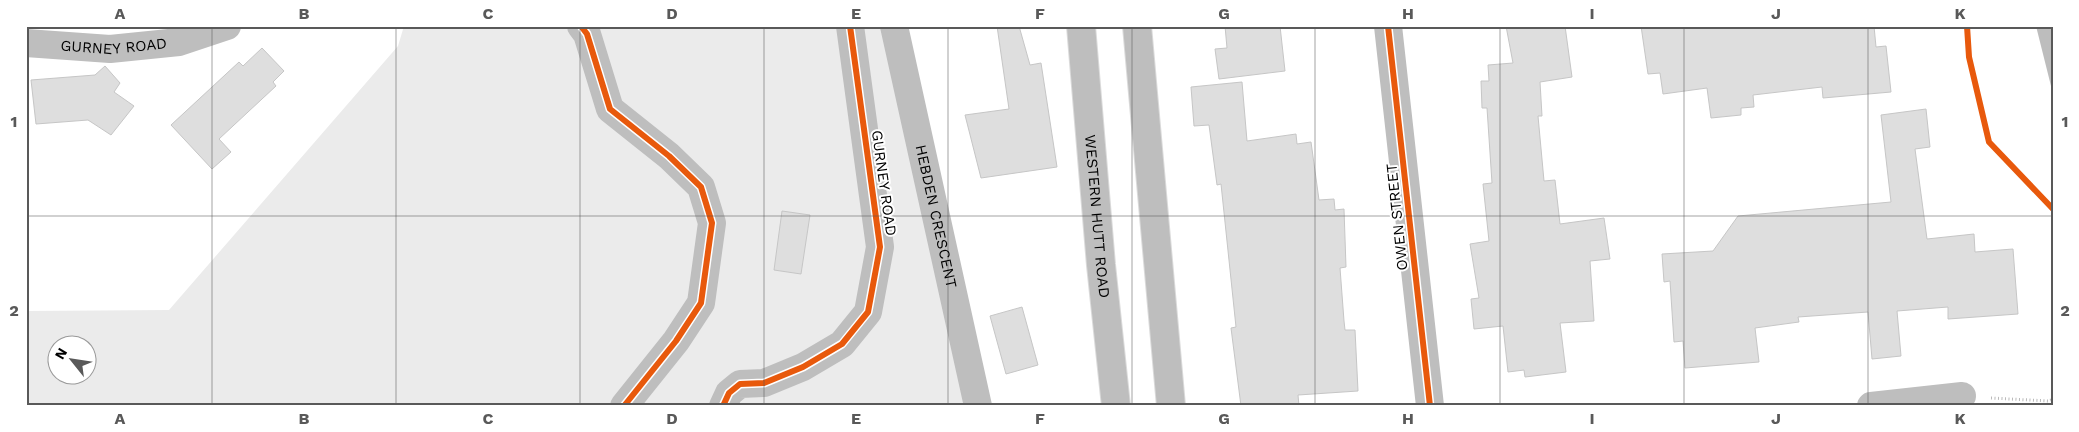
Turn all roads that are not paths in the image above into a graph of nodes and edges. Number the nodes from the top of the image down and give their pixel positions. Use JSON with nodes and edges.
{"nodes":[{"id":1,"x":227,"y":26,"type":"edge"},
{"id":2,"x":582,"y":26,"type":"edge"},
{"id":3,"x":850,"y":26,"type":"edge"},
{"id":4,"x":894,"y":26,"type":"edge"},
{"id":5,"x":1081,"y":26,"type":"edge"},
{"id":6,"x":1137,"y":26,"type":"edge"},
{"id":7,"x":1388,"y":26,"type":"edge"},
{"id":8,"x":26,"y":43,"type":"edge"},
{"id":9,"x":1962,"y":396,"type":"road end"},
{"id":10,"x":624,"y":406,"type":"edge"},
{"id":11,"x":723,"y":406,"type":"edge"},
{"id":12,"x":978,"y":406,"type":"edge"},
{"id":13,"x":1116,"y":406,"type":"edge"},
{"id":14,"x":1171,"y":406,"type":"edge"},
{"id":15,"x":1430,"y":406,"type":"edge"},
{"id":16,"x":1871,"y":406,"type":"edge"}],
"edges":[{"from":1,"to":8,"type":"main road","name":"GURNEY ROAD"},
{"from":2,"to":10,"type":"main road"},
{"from":3,"to":11,"type":"main road","name":"GURNEY ROAD"},
{"from":4,"to":12,"type":"main road","name":"HEBDEN CRESCENT"},
{"from":5,"to":13,"type":"main road","name":"WESTERN HUTT ROAD"},
{"from":6,"to":14,"type":"main road"},
{"from":7,"to":15,"type":"main road","name":"OWEN STREET"},
{"from":9,"to":16,"type":"main road"}]}
